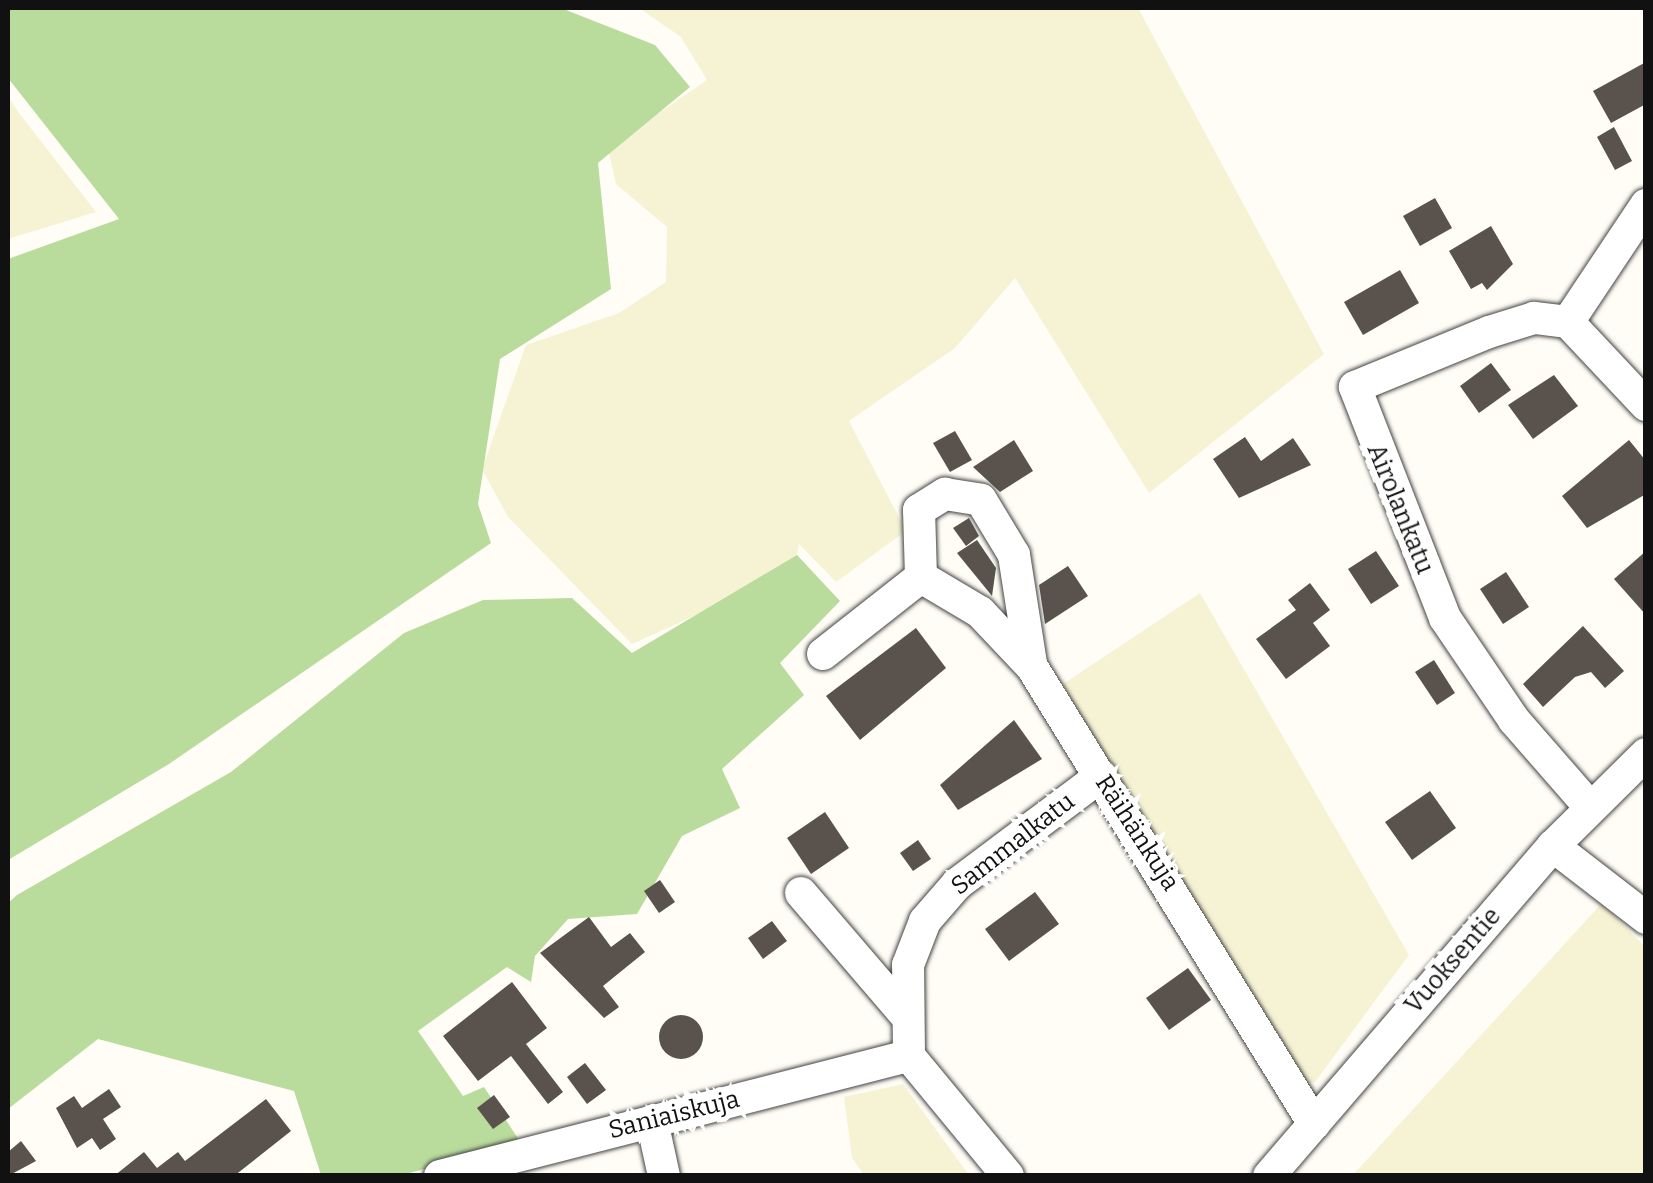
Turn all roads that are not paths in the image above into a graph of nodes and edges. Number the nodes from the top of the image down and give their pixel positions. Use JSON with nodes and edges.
{"nodes":[{"id":1,"x":1646,"y":205,"type":"edge"},
{"id":2,"x":1568,"y":322,"type":"junction"},
{"id":3,"x":1646,"y":405,"type":"edge"},
{"id":4,"x":921,"y":577,"type":"junction"},
{"id":5,"x":823,"y":654,"type":"dead end"},
{"id":6,"x":1032,"y":666,"type":"junction"},
{"id":7,"x":1646,"y":754,"type":"edge"},
{"id":8,"x":1100,"y":776,"type":"junction"},
{"id":9,"x":1590,"y":808,"type":"junction"},
{"id":10,"x":1553,"y":846,"type":"junction"},
{"id":11,"x":801,"y":893,"type":"dead end"},
{"id":12,"x":1646,"y":918,"type":"edge"},
{"id":13,"x":903,"y":1012,"type":"junction"},
{"id":14,"x":908,"y":1056,"type":"junction"},
{"id":15,"x":652,"y":1120,"type":"junction"},
{"id":16,"x":1314,"y":1124,"type":"junction"},
{"id":17,"x":440,"y":1176,"type":"edge"},
{"id":18,"x":664,"y":1176,"type":"edge"},
{"id":19,"x":1008,"y":1176,"type":"edge"},
{"id":20,"x":1268,"y":1176,"type":"edge"}],
"edges":[{"from":1,"to":2,"type":"street"},
{"from":2,"to":3,"type":"street"},
{"from":2,"to":9,"type":"street","name":"Airolankatu"},
{"from":4,"to":5,"type":"street"},
{"from":4,"to":6,"type":"street","name":"Räihänkuja"},
{"from":4,"to":6,"type":"street"},
{"from":6,"to":8,"type":"street","name":"Räihänkuja"},
{"from":7,"to":9,"type":"street","name":"Vuoksentie"},
{"from":8,"to":13,"type":"street","name":"Sammalkatu"},
{"from":8,"to":16,"type":"street","name":"Räihänkuja"},
{"from":9,"to":10,"type":"street","name":"Vuoksentie"},
{"from":10,"to":12,"type":"street"},
{"from":10,"to":16,"type":"street","name":"Vuoksentie"},
{"from":11,"to":13,"type":"street"},
{"from":13,"to":14,"type":"street","name":"Sammalkatu"},
{"from":14,"to":15,"type":"street","name":"Saniaiskuja"},
{"from":14,"to":19,"type":"street"},
{"from":15,"to":17,"type":"street","name":"Saniaiskuja"},
{"from":15,"to":18,"type":"street"},
{"from":16,"to":20,"type":"street","name":"Vuoksentie"}]}
